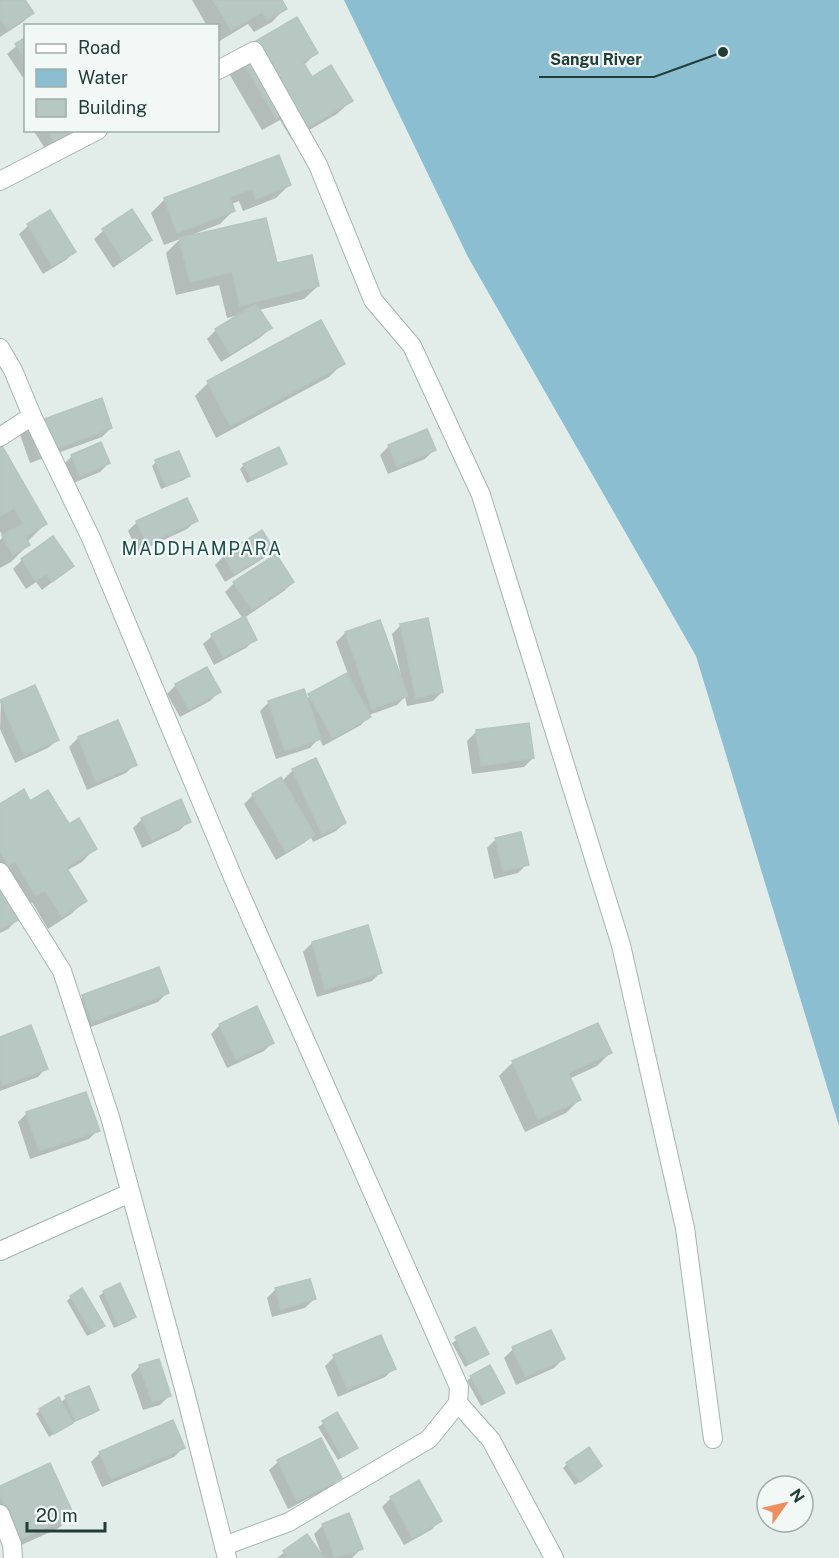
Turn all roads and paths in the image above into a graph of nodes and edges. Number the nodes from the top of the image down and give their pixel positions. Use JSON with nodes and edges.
{"nodes":[{"id":1,"x":219,"y":69,"type":"edge"},
{"id":2,"x":94,"y":132,"type":"edge"},
{"id":3,"x":0,"y":181,"type":"edge"},
{"id":4,"x":0,"y":348,"type":"edge"},
{"id":5,"x":32,"y":416,"type":"junction"},
{"id":6,"x":0,"y":437,"type":"edge"},
{"id":7,"x":0,"y":872,"type":"edge"},
{"id":8,"x":130,"y":1193,"type":"junction"},
{"id":9,"x":0,"y":1251,"type":"edge"},
{"id":10,"x":458,"y":1403,"type":"junction"},
{"id":11,"x":713,"y":1439,"type":"dead end"},
{"id":12,"x":0,"y":1514,"type":"edge"},
{"id":13,"x":225,"y":1552,"type":"edge"},
{"id":14,"x":12,"y":1558,"type":"edge"},
{"id":15,"x":554,"y":1558,"type":"edge"}],
"edges":[{"from":1,"to":11,"type":"street"},
{"from":2,"to":3,"type":"street"},
{"from":4,"to":5,"type":"street"},
{"from":5,"to":6,"type":"street"},
{"from":5,"to":10,"type":"street"},
{"from":7,"to":8,"type":"street"},
{"from":8,"to":9,"type":"street"},
{"from":8,"to":13,"type":"street"},
{"from":10,"to":13,"type":"street"},
{"from":10,"to":15,"type":"street"},
{"from":12,"to":14,"type":"street"}]}
